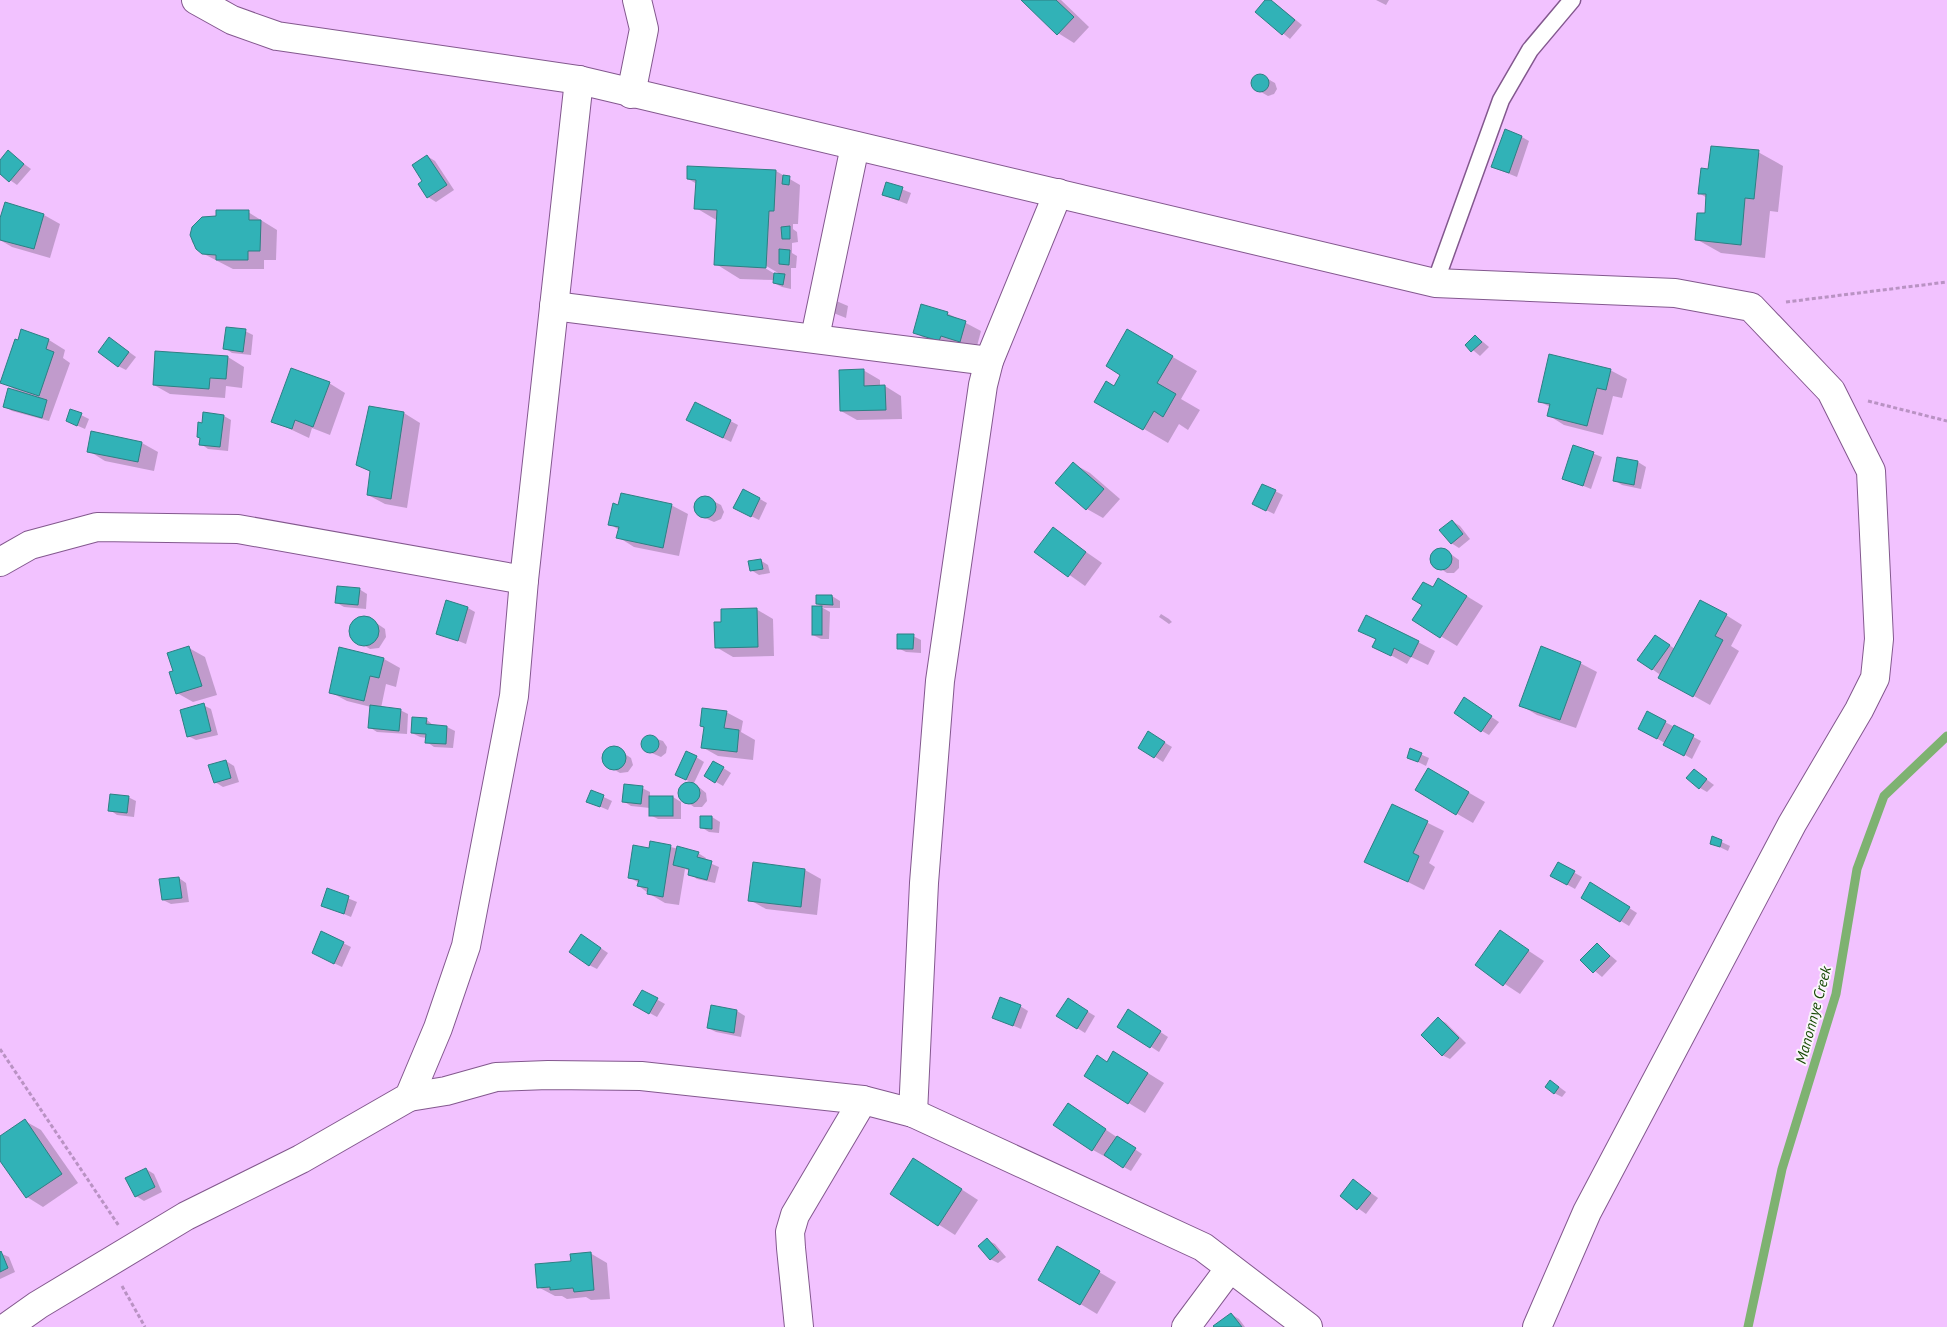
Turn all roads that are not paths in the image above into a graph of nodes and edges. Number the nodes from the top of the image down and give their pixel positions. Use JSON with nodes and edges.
{"nodes":[{"id":1,"x":196,"y":0,"type":"edge"},
{"id":2,"x":637,"y":0,"type":"edge"},
{"id":3,"x":1572,"y":0,"type":"edge"},
{"id":4,"x":579,"y":80,"type":"junction"},
{"id":5,"x":631,"y":94,"type":"junction"},
{"id":6,"x":855,"y":146,"type":"junction"},
{"id":7,"x":1058,"y":193,"type":"junction"},
{"id":8,"x":1435,"y":283,"type":"junction"},
{"id":9,"x":554,"y":306,"type":"junction"},
{"id":10,"x":815,"y":337,"type":"junction"},
{"id":11,"x":989,"y":361,"type":"junction"},
{"id":12,"x":0,"y":562,"type":"edge"},
{"id":13,"x":524,"y":580,"type":"junction"},
{"id":14,"x":409,"y":1098,"type":"junction"},
{"id":15,"x":864,"y":1100,"type":"junction"},
{"id":16,"x":912,"y":1113,"type":"junction"},
{"id":17,"x":1230,"y":1268,"type":"junction"},
{"id":18,"x":7,"y":1327,"type":"edge"},
{"id":19,"x":799,"y":1327,"type":"edge"},
{"id":20,"x":1186,"y":1327,"type":"edge"},
{"id":21,"x":1308,"y":1327,"type":"edge"},
{"id":22,"x":1536,"y":1327,"type":"edge"}],
"edges":[{"from":1,"to":4,"type":"street"},
{"from":2,"to":5,"type":"street"},
{"from":3,"to":8,"type":"lane"},
{"from":4,"to":5,"type":"street"},
{"from":4,"to":9,"type":"street"},
{"from":5,"to":6,"type":"street"},
{"from":6,"to":7,"type":"street"},
{"from":6,"to":10,"type":"street"},
{"from":7,"to":8,"type":"street"},
{"from":7,"to":11,"type":"street"},
{"from":8,"to":22,"type":"street"},
{"from":9,"to":10,"type":"street"},
{"from":9,"to":13,"type":"street"},
{"from":10,"to":11,"type":"street"},
{"from":11,"to":16,"type":"street"},
{"from":12,"to":13,"type":"street"},
{"from":13,"to":14,"type":"street"},
{"from":14,"to":15,"type":"street"},
{"from":14,"to":18,"type":"street"},
{"from":15,"to":16,"type":"street"},
{"from":15,"to":19,"type":"street"},
{"from":16,"to":17,"type":"street"},
{"from":17,"to":20,"type":"street"},
{"from":17,"to":21,"type":"street"}]}
